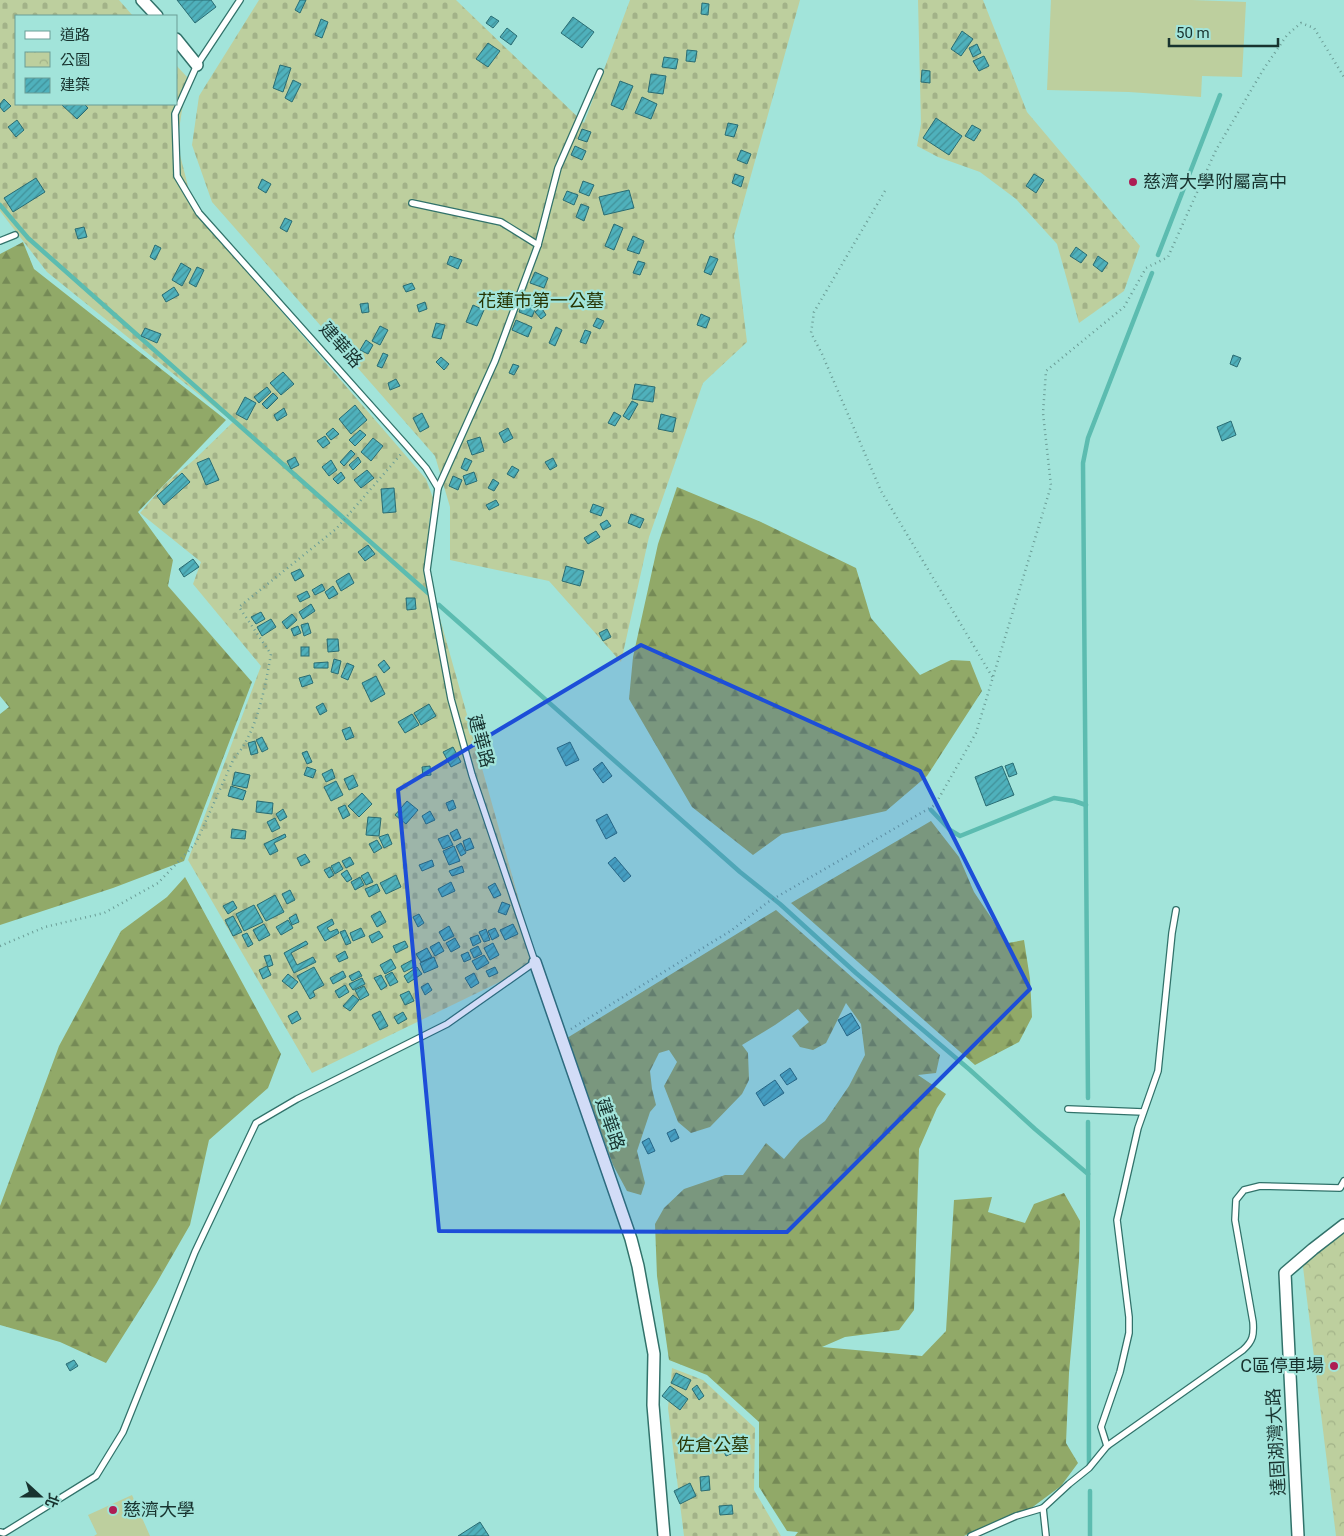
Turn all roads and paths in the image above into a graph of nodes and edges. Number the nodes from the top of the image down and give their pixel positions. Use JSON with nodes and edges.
{"nodes":[{"id":1,"x":142,"y":0,"type":"edge"},
{"id":2,"x":240,"y":0,"type":"edge"},
{"id":3,"x":156,"y":15,"type":"edge"},
{"id":4,"x":178,"y":41,"type":"edge"},
{"id":5,"x":197,"y":65,"type":"junction"},
{"id":6,"x":600,"y":72,"type":"dead end"},
{"id":7,"x":1344,"y":77,"type":"edge"},
{"id":8,"x":885,"y":191,"type":"dead end"},
{"id":9,"x":412,"y":203,"type":"dead end"},
{"id":10,"x":15,"y":235,"type":"dead end"},
{"id":11,"x":0,"y":241,"type":"edge"},
{"id":12,"x":538,"y":245,"type":"junction"},
{"id":13,"x":407,"y":446,"type":"junction"},
{"id":14,"x":438,"y":488,"type":"junction"},
{"id":15,"x":993,"y":678,"type":"junction"},
{"id":16,"x":1176,"y":910,"type":"dead end"},
{"id":17,"x":0,"y":946,"type":"edge"},
{"id":18,"x":535,"y":962,"type":"junction"},
{"id":19,"x":560,"y":1036,"type":"junction"},
{"id":20,"x":1068,"y":1108,"type":"dead end"},
{"id":21,"x":1143,"y":1112,"type":"junction"},
{"id":22,"x":1344,"y":1181,"type":"edge"},
{"id":23,"x":1344,"y":1225,"type":"edge"},
{"id":24,"x":1107,"y":1446,"type":"junction"},
{"id":25,"x":1043,"y":1508,"type":"junction"},
{"id":26,"x":0,"y":1532,"type":"edge"},
{"id":27,"x":664,"y":1536,"type":"edge"},
{"id":28,"x":971,"y":1536,"type":"edge"},
{"id":29,"x":1046,"y":1536,"type":"edge"},
{"id":30,"x":1298,"y":1536,"type":"edge"}],
"edges":[{"from":1,"to":3,"type":"street"},
{"from":2,"to":5,"type":"lane","name":"建華路"},
{"from":4,"to":5,"type":"street"},
{"from":5,"to":13,"type":"lane","name":"建華路"},
{"from":6,"to":12,"type":"lane"},
{"from":7,"to":15,"type":"path"},
{"from":8,"to":15,"type":"path"},
{"from":9,"to":12,"type":"lane"},
{"from":10,"to":11,"type":"lane"},
{"from":12,"to":14,"type":"lane"},
{"from":13,"to":14,"type":"lane","name":"建華路"},
{"from":13,"to":17,"type":"path"},
{"from":14,"to":18,"type":"lane","name":"建華路"},
{"from":15,"to":19,"type":"path"},
{"from":16,"to":21,"type":"lane"},
{"from":18,"to":19,"type":"street","name":"建華路"},
{"from":18,"to":26,"type":"lane"},
{"from":19,"to":27,"type":"street","name":"建華路"},
{"from":20,"to":21,"type":"lane"},
{"from":21,"to":24,"type":"lane"},
{"from":22,"to":24,"type":"lane"},
{"from":23,"to":30,"type":"street","name":"達固湖灣大路"},
{"from":24,"to":25,"type":"lane"},
{"from":25,"to":28,"type":"lane"},
{"from":25,"to":29,"type":"lane"}]}
